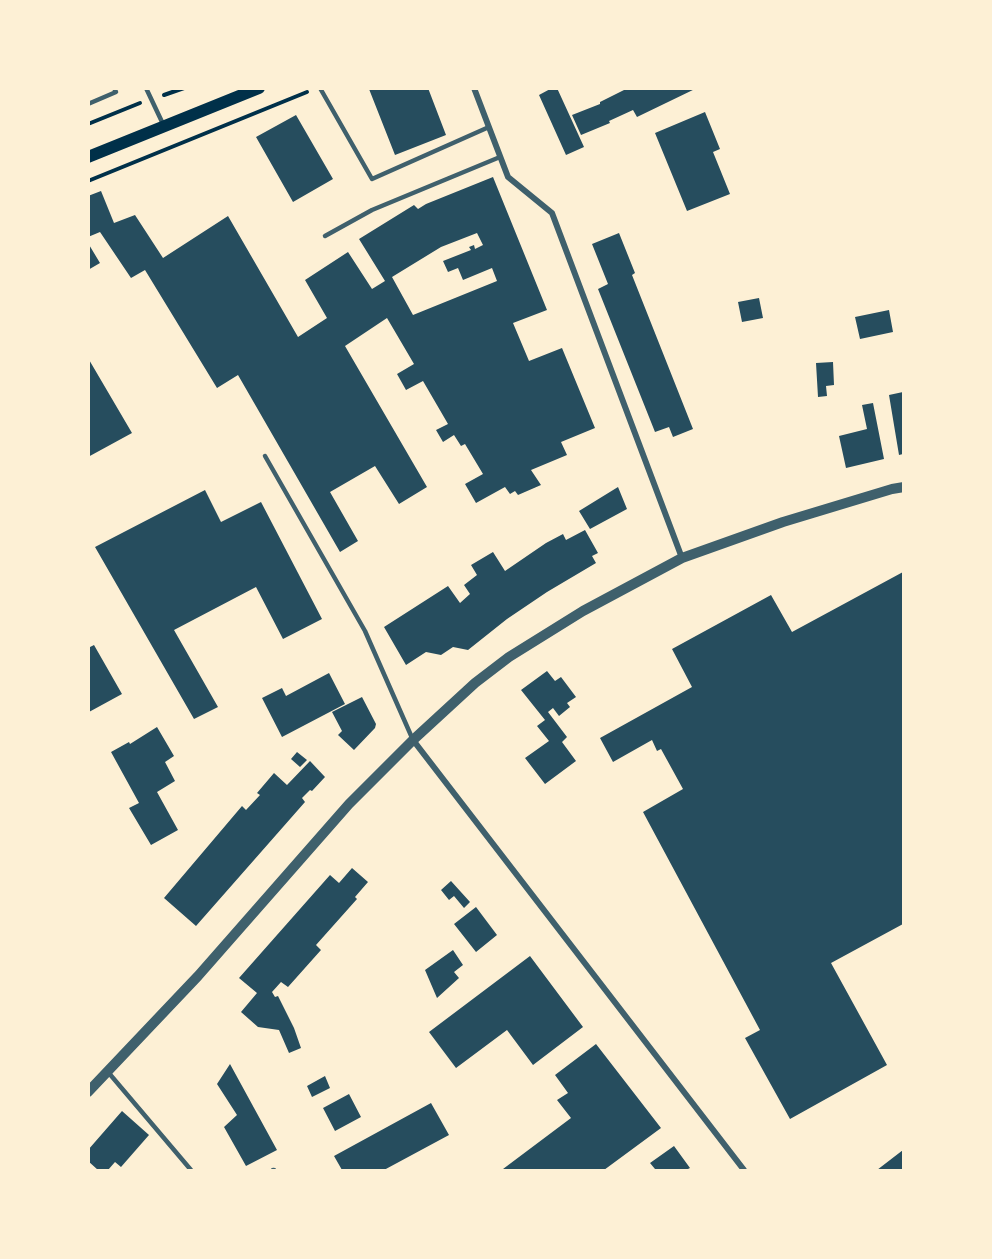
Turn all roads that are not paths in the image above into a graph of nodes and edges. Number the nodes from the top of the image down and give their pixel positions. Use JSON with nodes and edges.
{"nodes":[{"id":1,"x":114,"y":88,"type":"edge"},
{"id":2,"x":146,"y":88,"type":"edge"},
{"id":3,"x":320,"y":88,"type":"edge"},
{"id":4,"x":474,"y":88,"type":"edge"},
{"id":5,"x":254,"y":90,"type":"edge"},
{"id":6,"x":88,"y":104,"type":"edge"},
{"id":7,"x":164,"y":126,"type":"junction"},
{"id":8,"x":489,"y":127,"type":"junction"},
{"id":9,"x":88,"y":157,"type":"edge"},
{"id":10,"x":500,"y":157,"type":"junction"},
{"id":11,"x":325,"y":236,"type":"dead end"},
{"id":12,"x":266,"y":456,"type":"dead end"},
{"id":13,"x":903,"y":487,"type":"edge"},
{"id":14,"x":682,"y":558,"type":"junction"},
{"id":15,"x":413,"y":740,"type":"junction"},
{"id":16,"x":108,"y":1072,"type":"junction"},
{"id":17,"x":88,"y":1092,"type":"edge"},
{"id":18,"x":191,"y":1170,"type":"edge"},
{"id":19,"x":744,"y":1170,"type":"edge"}],
"edges":[{"from":1,"to":6,"type":"lane"},
{"from":2,"to":7,"type":"lane"},
{"from":3,"to":8,"type":"lane"},
{"from":4,"to":8,"type":"street"},
{"from":5,"to":7,"type":"main road"},
{"from":7,"to":9,"type":"main road"},
{"from":8,"to":10,"type":"street"},
{"from":10,"to":11,"type":"lane"},
{"from":10,"to":14,"type":"street"},
{"from":12,"to":15,"type":"lane"},
{"from":13,"to":14,"type":"street"},
{"from":14,"to":15,"type":"street"},
{"from":15,"to":16,"type":"street"},
{"from":15,"to":19,"type":"street"},
{"from":16,"to":17,"type":"street"},
{"from":16,"to":18,"type":"lane"}]}
